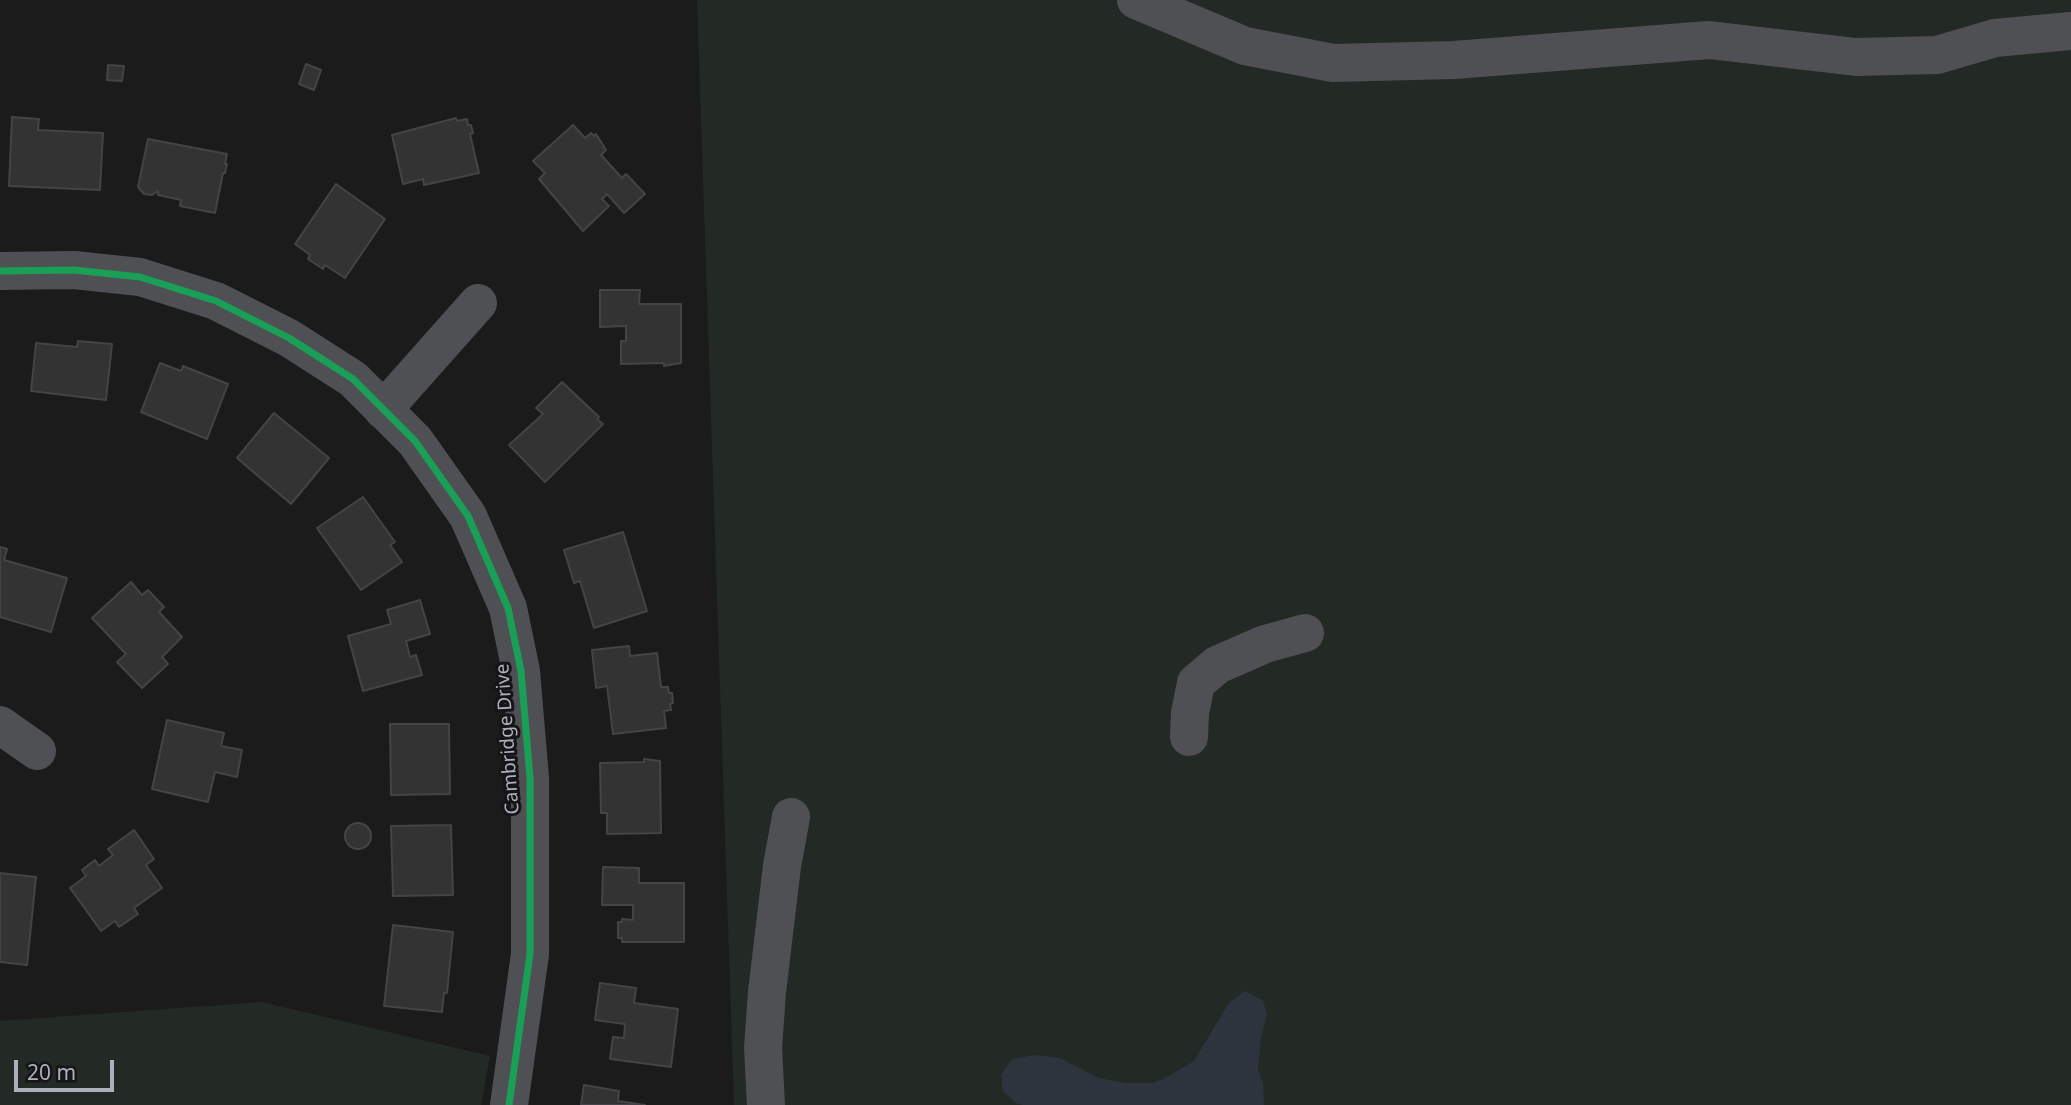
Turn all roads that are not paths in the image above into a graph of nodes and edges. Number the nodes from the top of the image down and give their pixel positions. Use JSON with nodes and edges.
{"nodes":[{"id":1,"x":1136,"y":0,"type":"edge"},
{"id":2,"x":2071,"y":31,"type":"edge"},
{"id":3,"x":0,"y":271,"type":"edge"},
{"id":4,"x":478,"y":303,"type":"dead end"},
{"id":5,"x":383,"y":410,"type":"junction"},
{"id":6,"x":1305,"y":633,"type":"dead end"},
{"id":7,"x":0,"y":725,"type":"edge"},
{"id":8,"x":1189,"y":737,"type":"dead end"},
{"id":9,"x":37,"y":751,"type":"dead end"},
{"id":10,"x":791,"y":817,"type":"dead end"},
{"id":11,"x":509,"y":1105,"type":"edge"},
{"id":12,"x":766,"y":1105,"type":"edge"}],
"edges":[{"from":1,"to":2,"type":"street"},
{"from":3,"to":5,"type":"street","name":"Cambridge Drive"},
{"from":4,"to":5,"type":"street"},
{"from":5,"to":11,"type":"street","name":"Cambridge Drive"},
{"from":6,"to":8,"type":"street"},
{"from":7,"to":9,"type":"street"},
{"from":10,"to":12,"type":"street"}]}
